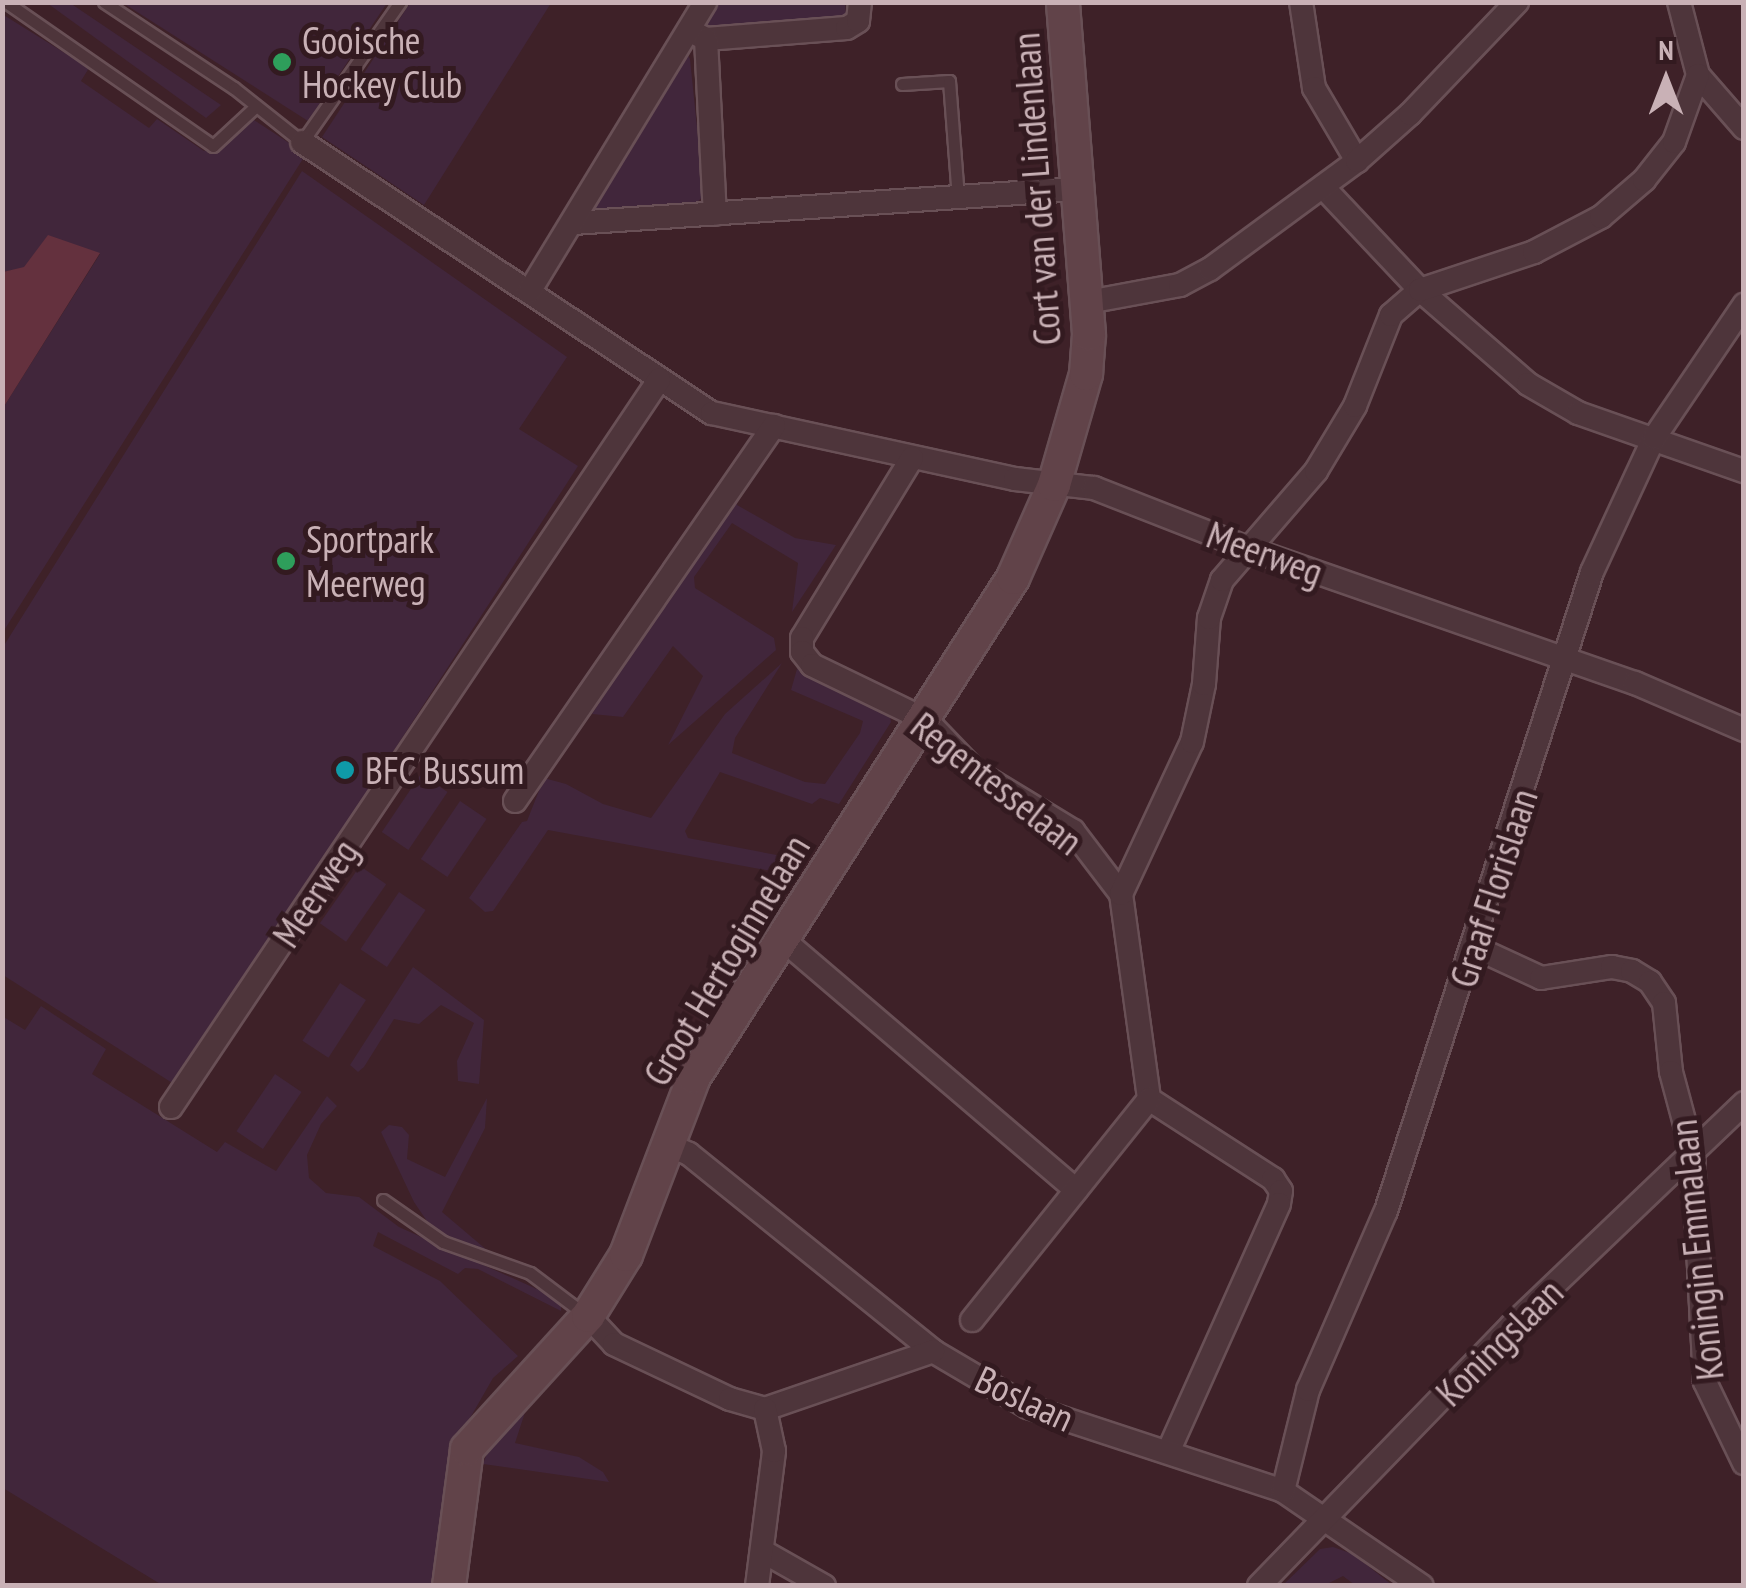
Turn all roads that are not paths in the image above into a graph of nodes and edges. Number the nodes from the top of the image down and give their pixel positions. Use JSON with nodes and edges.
{"nodes":[{"id":1,"x":6,"y":2,"type":"edge"},
{"id":2,"x":104,"y":2,"type":"edge"},
{"id":3,"x":400,"y":2,"type":"edge"},
{"id":4,"x":705,"y":2,"type":"edge"},
{"id":5,"x":860,"y":2,"type":"edge"},
{"id":6,"x":1064,"y":2,"type":"edge"},
{"id":7,"x":1301,"y":2,"type":"edge"},
{"id":8,"x":1517,"y":2,"type":"edge"},
{"id":9,"x":1679,"y":2,"type":"edge"},
{"id":10,"x":698,"y":34,"type":"junction"},
{"id":11,"x":1698,"y":75,"type":"junction"},
{"id":12,"x":902,"y":84,"type":"dead end"},
{"id":13,"x":255,"y":107,"type":"junction"},
{"id":14,"x":1744,"y":128,"type":"edge"},
{"id":15,"x":302,"y":142,"type":"junction"},
{"id":16,"x":1356,"y":161,"type":"junction"},
{"id":17,"x":1324,"y":187,"type":"junction"},
{"id":18,"x":1077,"y":189,"type":"junction"},
{"id":19,"x":958,"y":197,"type":"junction"},
{"id":20,"x":716,"y":214,"type":"junction"},
{"id":21,"x":573,"y":222,"type":"junction"},
{"id":22,"x":1420,"y":290,"type":"junction"},
{"id":23,"x":530,"y":292,"type":"junction"},
{"id":24,"x":1088,"y":302,"type":"junction"},
{"id":25,"x":1744,"y":305,"type":"edge"},
{"id":26,"x":659,"y":380,"type":"junction"},
{"id":27,"x":774,"y":426,"type":"junction"},
{"id":28,"x":1654,"y":438,"type":"junction"},
{"id":29,"x":912,"y":458,"type":"junction"},
{"id":30,"x":1744,"y":471,"type":"edge"},
{"id":31,"x":1054,"y":485,"type":"junction"},
{"id":32,"x":1247,"y":548,"type":"junction"},
{"id":33,"x":1564,"y":661,"type":"junction"},
{"id":34,"x":926,"y":720,"type":"junction"},
{"id":35,"x":1744,"y":730,"type":"edge"},
{"id":36,"x":515,"y":801,"type":"dead end"},
{"id":37,"x":1121,"y":894,"type":"junction"},
{"id":38,"x":780,"y":938,"type":"junction"},
{"id":39,"x":1474,"y":947,"type":"junction"},
{"id":40,"x":1149,"y":1100,"type":"junction"},
{"id":41,"x":1744,"y":1103,"type":"edge"},
{"id":42,"x":171,"y":1107,"type":"dead end"},
{"id":43,"x":666,"y":1144,"type":"junction"},
{"id":44,"x":1693,"y":1154,"type":"junction"},
{"id":45,"x":1076,"y":1190,"type":"junction"},
{"id":46,"x":383,"y":1200,"type":"dead end"},
{"id":47,"x":588,"y":1316,"type":"junction"},
{"id":48,"x":972,"y":1320,"type":"dead end"},
{"id":49,"x":933,"y":1352,"type":"junction"},
{"id":50,"x":765,"y":1410,"type":"junction"},
{"id":51,"x":1168,"y":1452,"type":"junction"},
{"id":52,"x":1744,"y":1463,"type":"edge"},
{"id":53,"x":1283,"y":1492,"type":"junction"},
{"id":54,"x":1326,"y":1517,"type":"junction"},
{"id":55,"x":764,"y":1552,"type":"junction"},
{"id":56,"x":449,"y":1586,"type":"edge"},
{"id":57,"x":757,"y":1586,"type":"edge"},
{"id":58,"x":824,"y":1586,"type":"edge"},
{"id":59,"x":1259,"y":1586,"type":"edge"},
{"id":60,"x":1422,"y":1586,"type":"edge"}],
"edges":[{"from":1,"to":13,"type":"lane"},
{"from":2,"to":13,"type":"lane"},
{"from":3,"to":15,"type":"lane"},
{"from":4,"to":10,"type":"street"},
{"from":5,"to":10,"type":"street"},
{"from":6,"to":18,"type":"main road","name":"Cort van der Lindenlaan"},
{"from":7,"to":16,"type":"street"},
{"from":8,"to":16,"type":"street"},
{"from":9,"to":11,"type":"street"},
{"from":10,"to":20,"type":"street"},
{"from":10,"to":21,"type":"street"},
{"from":11,"to":14,"type":"street"},
{"from":11,"to":22,"type":"street"},
{"from":12,"to":19,"type":"lane"},
{"from":13,"to":15,"type":"lane"},
{"from":15,"to":23,"type":"street","name":"Meerweg"},
{"from":16,"to":17,"type":"street"},
{"from":17,"to":22,"type":"street"},
{"from":17,"to":24,"type":"street"},
{"from":18,"to":19,"type":"street"},
{"from":18,"to":24,"type":"main road","name":"Cort van der Lindenlaan"},
{"from":19,"to":20,"type":"street"},
{"from":20,"to":21,"type":"street"},
{"from":21,"to":23,"type":"street"},
{"from":22,"to":28,"type":"street"},
{"from":22,"to":32,"type":"street"},
{"from":23,"to":26,"type":"street","name":"Meerweg"},
{"from":24,"to":31,"type":"main road","name":"Cort van der Lindenlaan"},
{"from":25,"to":28,"type":"street","name":"Graaf Florislaan"},
{"from":26,"to":27,"type":"street","name":"Meerweg"},
{"from":26,"to":42,"type":"street","name":"Meerweg"},
{"from":27,"to":29,"type":"street","name":"Meerweg"},
{"from":27,"to":36,"type":"street"},
{"from":28,"to":30,"type":"street"},
{"from":28,"to":33,"type":"street","name":"Graaf Florislaan"},
{"from":29,"to":31,"type":"street","name":"Meerweg"},
{"from":29,"to":34,"type":"street","name":"Regentesselaan"},
{"from":31,"to":32,"type":"street","name":"Meerweg"},
{"from":31,"to":34,"type":"main road","name":"Groot Hertoginnelaan"},
{"from":32,"to":33,"type":"street","name":"Meerweg"},
{"from":32,"to":37,"type":"street"},
{"from":33,"to":35,"type":"street","name":"Meerweg"},
{"from":33,"to":39,"type":"street","name":"Graaf Florislaan"},
{"from":34,"to":37,"type":"street","name":"Regentesselaan"},
{"from":34,"to":38,"type":"main road","name":"Groot Hertoginnelaan"},
{"from":37,"to":40,"type":"street"},
{"from":38,"to":43,"type":"main road","name":"Groot Hertoginnelaan"},
{"from":38,"to":45,"type":"street"},
{"from":39,"to":44,"type":"street","name":"Koningin Emmalaan"},
{"from":39,"to":53,"type":"street","name":"Graaf Florislaan"},
{"from":40,"to":45,"type":"street"},
{"from":40,"to":51,"type":"street"},
{"from":41,"to":44,"type":"street","name":"Koningslaan"},
{"from":43,"to":47,"type":"main road","name":"Groot Hertoginnelaan"},
{"from":43,"to":49,"type":"street","name":"Boslaan"},
{"from":44,"to":52,"type":"street","name":"Koningin Emmalaan"},
{"from":44,"to":54,"type":"street","name":"Koningslaan"},
{"from":45,"to":48,"type":"street"},
{"from":46,"to":47,"type":"lane"},
{"from":47,"to":50,"type":"street"},
{"from":47,"to":56,"type":"main road","name":"Groot Hertoginnelaan"},
{"from":49,"to":50,"type":"street"},
{"from":49,"to":51,"type":"street","name":"Boslaan"},
{"from":50,"to":55,"type":"street"},
{"from":51,"to":53,"type":"street","name":"Boslaan"},
{"from":53,"to":54,"type":"street","name":"Boslaan"},
{"from":54,"to":59,"type":"street","name":"Koningslaan"},
{"from":54,"to":60,"type":"street","name":"Boslaan"},
{"from":55,"to":57,"type":"street"},
{"from":55,"to":58,"type":"street"}]}
